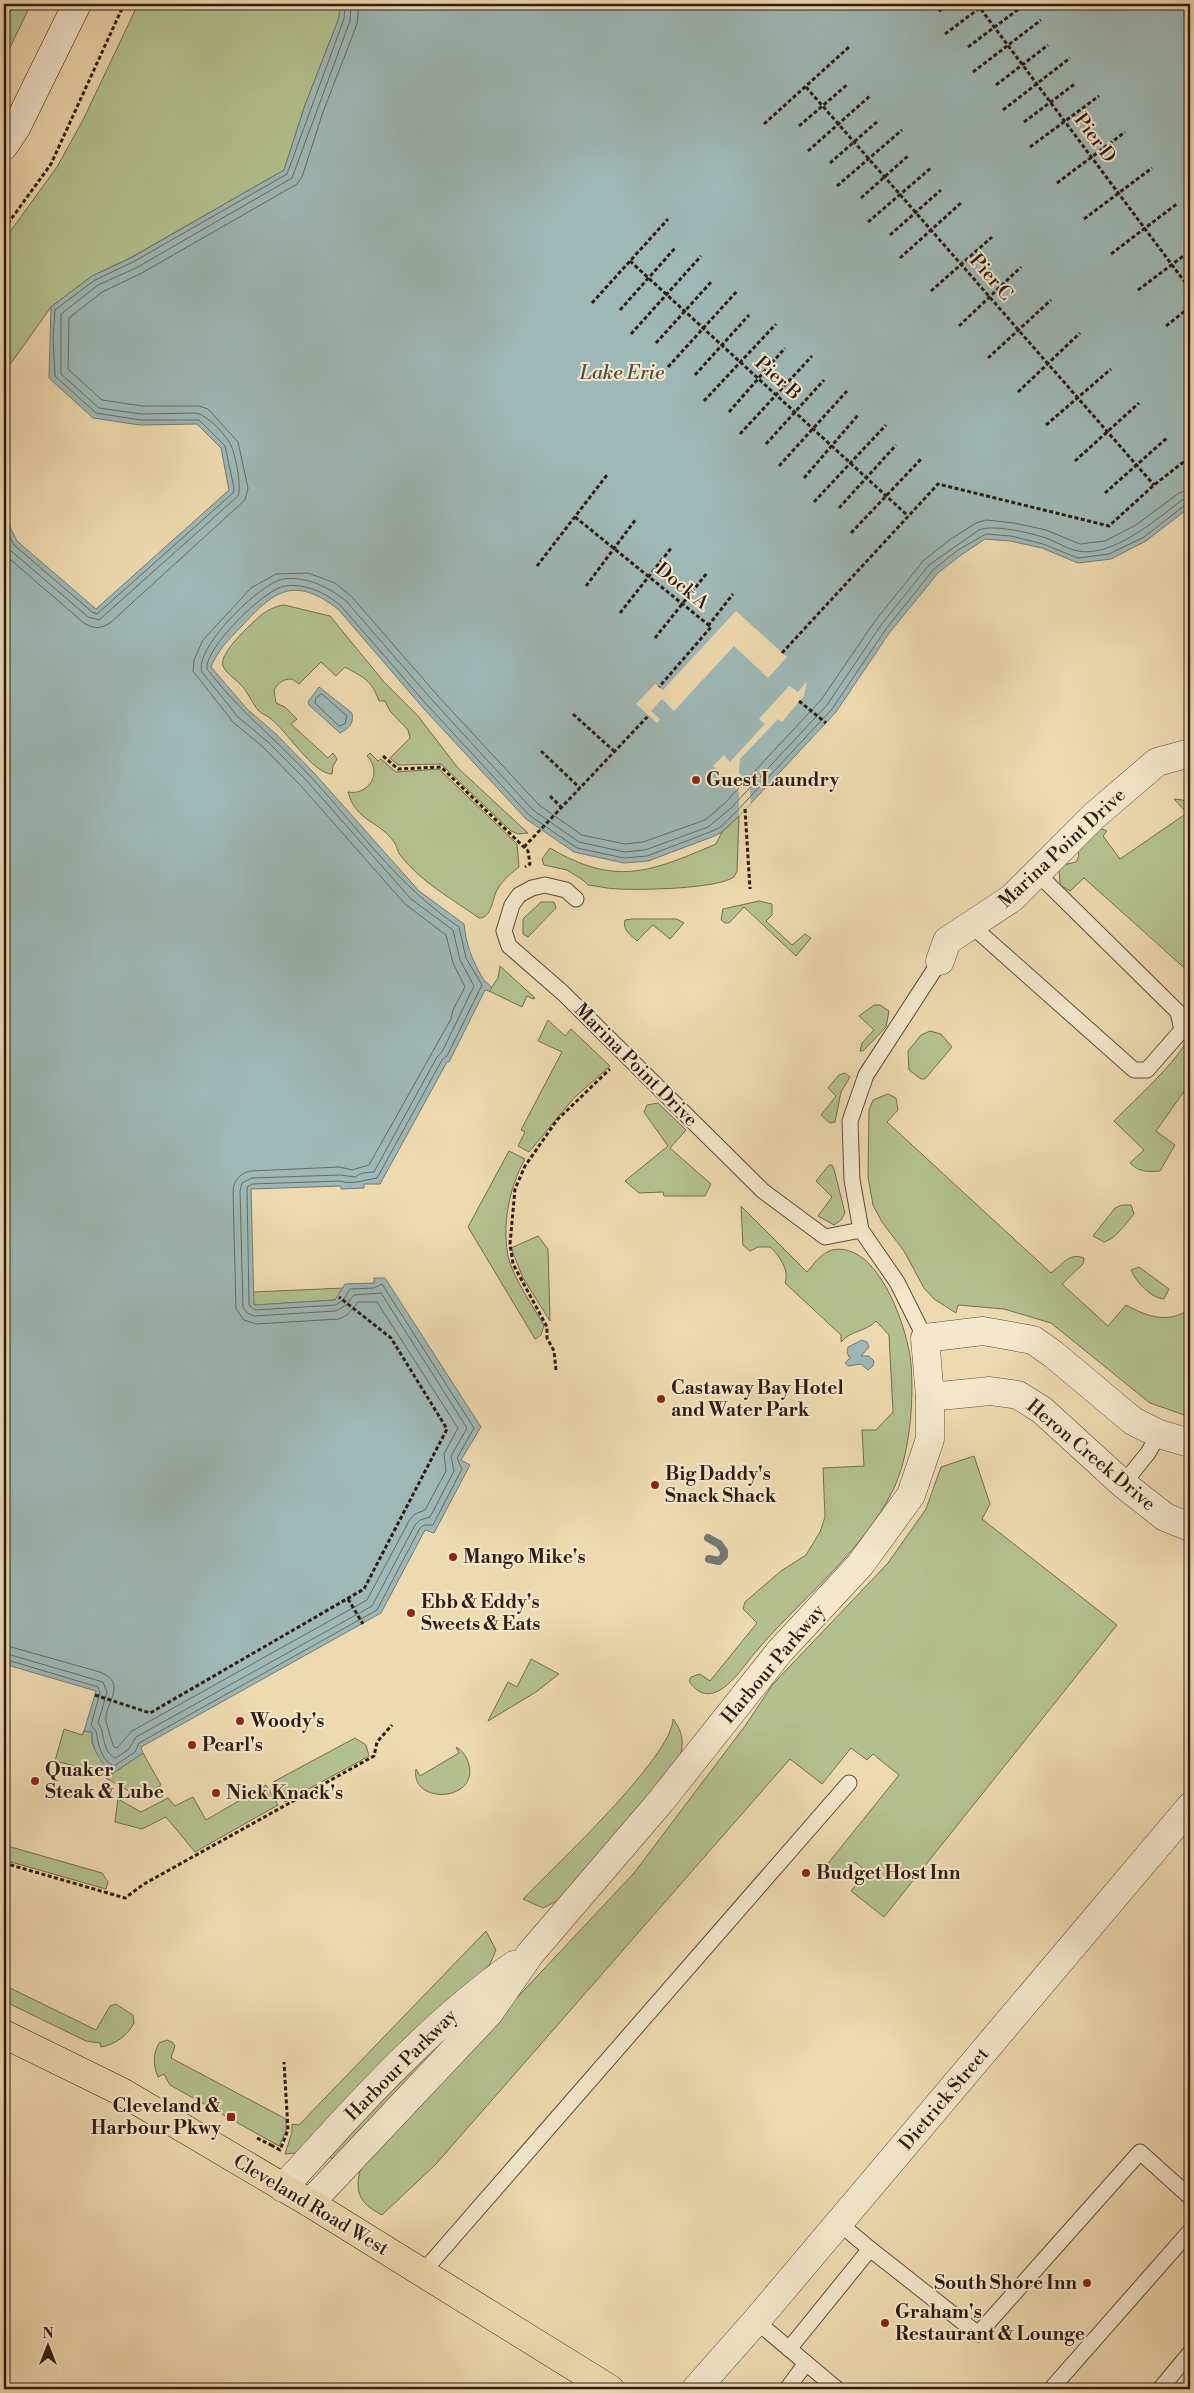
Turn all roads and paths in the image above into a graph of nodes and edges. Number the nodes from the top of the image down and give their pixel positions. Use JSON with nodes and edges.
{"nodes":[{"id":1,"x":77,"y":4,"type":"edge"},
{"id":2,"x":124,"y":4,"type":"edge"},
{"id":3,"x":948,"y":4,"type":"edge"},
{"id":4,"x":977,"y":4,"type":"edge"},
{"id":5,"x":985,"y":4,"type":"edge"},
{"id":6,"x":980,"y":8,"type":"junction"},
{"id":7,"x":1020,"y":8,"type":"dead end"},
{"id":8,"x":940,"y":11,"type":"dead end"},
{"id":9,"x":1042,"y":20,"type":"dead end"},
{"id":10,"x":994,"y":26,"type":"junction"},
{"id":11,"x":945,"y":34,"type":"dead end"},
{"id":12,"x":1008,"y":45,"type":"junction"},
{"id":13,"x":1048,"y":45,"type":"dead end"},
{"id":14,"x":849,"y":48,"type":"dead end"},
{"id":15,"x":968,"y":48,"type":"dead end"},
{"id":16,"x":1070,"y":58,"type":"dead end"},
{"id":17,"x":1023,"y":65,"type":"junction"},
{"id":18,"x":974,"y":72,"type":"dead end"},
{"id":19,"x":1076,"y":83,"type":"dead end"},
{"id":20,"x":848,"y":84,"type":"dead end"},
{"id":21,"x":1037,"y":84,"type":"junction"},
{"id":22,"x":996,"y":85,"type":"dead end"},
{"id":23,"x":806,"y":86,"type":"junction"},
{"id":24,"x":871,"y":95,"type":"dead end"},
{"id":25,"x":1099,"y":96,"type":"dead end"},
{"id":26,"x":1050,"y":102,"type":"junction"},
{"id":27,"x":823,"y":106,"type":"junction"},
{"id":28,"x":1003,"y":110,"type":"dead end"},
{"id":29,"x":879,"y":120,"type":"dead end"},
{"id":30,"x":1065,"y":121,"type":"junction"},
{"id":31,"x":1024,"y":122,"type":"dead end"},
{"id":32,"x":764,"y":124,"type":"dead end"},
{"id":33,"x":839,"y":124,"type":"junction"},
{"id":34,"x":799,"y":126,"type":"dead end"},
{"id":35,"x":902,"y":130,"type":"dead end"},
{"id":36,"x":1125,"y":132,"type":"dead end"},
{"id":37,"x":854,"y":141,"type":"junction"},
{"id":38,"x":4,"y":146,"type":"edge"},
{"id":39,"x":1030,"y":147,"type":"dead end"},
{"id":40,"x":808,"y":151,"type":"dead end"},
{"id":41,"x":909,"y":155,"type":"dead end"},
{"id":42,"x":1092,"y":157,"type":"junction"},
{"id":43,"x":869,"y":159,"type":"junction"},
{"id":44,"x":830,"y":163,"type":"dead end"},
{"id":45,"x":932,"y":167,"type":"dead end"},
{"id":46,"x":1152,"y":168,"type":"dead end"},
{"id":47,"x":885,"y":176,"type":"junction"},
{"id":48,"x":1057,"y":183,"type":"dead end"},
{"id":49,"x":837,"y":186,"type":"dead end"},
{"id":50,"x":941,"y":190,"type":"dead end"},
{"id":51,"x":1118,"y":193,"type":"junction"},
{"id":52,"x":900,"y":194,"type":"junction"},
{"id":53,"x":861,"y":198,"type":"dead end"},
{"id":54,"x":962,"y":202,"type":"dead end"},
{"id":55,"x":1178,"y":203,"type":"dead end"},
{"id":56,"x":916,"y":212,"type":"junction"},
{"id":57,"x":668,"y":218,"type":"dead end"},
{"id":58,"x":1084,"y":219,"type":"dead end"},
{"id":59,"x":868,"y":222,"type":"dead end"},
{"id":60,"x":1145,"y":228,"type":"junction"},
{"id":61,"x":4,"y":229,"type":"edge"},
{"id":62,"x":931,"y":230,"type":"junction"},
{"id":63,"x":890,"y":235,"type":"dead end"},
{"id":64,"x":992,"y":237,"type":"dead end"},
{"id":65,"x":676,"y":247,"type":"dead end"},
{"id":66,"x":1190,"y":251,"type":"edge"},
{"id":67,"x":1111,"y":254,"type":"dead end"},
{"id":68,"x":701,"y":256,"type":"dead end"},
{"id":69,"x":900,"y":258,"type":"dead end"},
{"id":70,"x":630,"y":261,"type":"junction"},
{"id":71,"x":961,"y":263,"type":"junction"},
{"id":72,"x":1172,"y":265,"type":"junction"},
{"id":73,"x":1021,"y":267,"type":"dead end"},
{"id":74,"x":649,"y":278,"type":"junction"},
{"id":75,"x":712,"y":281,"type":"dead end"},
{"id":76,"x":1190,"y":289,"type":"edge"},
{"id":77,"x":738,"y":290,"type":"dead end"},
{"id":78,"x":1138,"y":290,"type":"dead end"},
{"id":79,"x":931,"y":291,"type":"dead end"},
{"id":80,"x":666,"y":294,"type":"junction"},
{"id":81,"x":990,"y":297,"type":"junction"},
{"id":82,"x":1051,"y":300,"type":"dead end"},
{"id":83,"x":592,"y":303,"type":"dead end"},
{"id":84,"x":1190,"y":307,"type":"edge"},
{"id":85,"x":620,"y":310,"type":"dead end"},
{"id":86,"x":685,"y":311,"type":"junction"},
{"id":87,"x":749,"y":315,"type":"dead end"},
{"id":88,"x":776,"y":324,"type":"dead end"},
{"id":89,"x":959,"y":326,"type":"dead end"},
{"id":90,"x":1166,"y":326,"type":"dead end"},
{"id":91,"x":704,"y":328,"type":"junction"},
{"id":92,"x":1019,"y":330,"type":"junction"},
{"id":93,"x":631,"y":334,"type":"dead end"},
{"id":94,"x":1080,"y":334,"type":"dead end"},
{"id":95,"x":656,"y":343,"type":"dead end"},
{"id":96,"x":722,"y":345,"type":"junction"},
{"id":97,"x":785,"y":348,"type":"dead end"},
{"id":98,"x":812,"y":356,"type":"dead end"},
{"id":99,"x":988,"y":358,"type":"dead end"},
{"id":100,"x":741,"y":362,"type":"junction"},
{"id":101,"x":1048,"y":363,"type":"junction"},
{"id":102,"x":668,"y":367,"type":"dead end"},
{"id":103,"x":1111,"y":370,"type":"dead end"},
{"id":104,"x":695,"y":375,"type":"dead end"},
{"id":105,"x":759,"y":378,"type":"junction"},
{"id":106,"x":824,"y":380,"type":"dead end"},
{"id":107,"x":847,"y":390,"type":"dead end"},
{"id":108,"x":1018,"y":392,"type":"dead end"},
{"id":109,"x":776,"y":395,"type":"junction"},
{"id":110,"x":1077,"y":397,"type":"junction"},
{"id":111,"x":704,"y":402,"type":"dead end"},
{"id":112,"x":1139,"y":403,"type":"dead end"},
{"id":113,"x":729,"y":412,"type":"dead end"},
{"id":114,"x":796,"y":412,"type":"junction"},
{"id":115,"x":859,"y":414,"type":"dead end"},
{"id":116,"x":886,"y":425,"type":"dead end"},
{"id":117,"x":1046,"y":425,"type":"dead end"},
{"id":118,"x":813,"y":428,"type":"junction"},
{"id":119,"x":1108,"y":433,"type":"junction"},
{"id":120,"x":740,"y":434,"type":"dead end"},
{"id":121,"x":1168,"y":436,"type":"dead end"},
{"id":122,"x":766,"y":444,"type":"dead end"},
{"id":123,"x":832,"y":445,"type":"junction"},
{"id":124,"x":896,"y":445,"type":"dead end"},
{"id":125,"x":922,"y":458,"type":"dead end"},
{"id":126,"x":1190,"y":458,"type":"edge"},
{"id":127,"x":1075,"y":461,"type":"dead end"},
{"id":128,"x":850,"y":462,"type":"junction"},
{"id":129,"x":1136,"y":464,"type":"junction"},
{"id":130,"x":779,"y":466,"type":"dead end"},
{"id":131,"x":607,"y":475,"type":"dead end"},
{"id":132,"x":804,"y":478,"type":"dead end"},
{"id":133,"x":868,"y":478,"type":"junction"},
{"id":134,"x":1154,"y":485,"type":"junction"},
{"id":135,"x":1106,"y":493,"type":"dead end"},
{"id":136,"x":887,"y":496,"type":"junction"},
{"id":137,"x":814,"y":502,"type":"dead end"},
{"id":138,"x":840,"y":508,"type":"dead end"},
{"id":139,"x":908,"y":515,"type":"junction"},
{"id":140,"x":575,"y":517,"type":"junction"},
{"id":141,"x":636,"y":520,"type":"dead end"},
{"id":142,"x":851,"y":534,"type":"dead end"},
{"id":143,"x":672,"y":547,"type":"dead end"},
{"id":144,"x":614,"y":549,"type":"junction"},
{"id":145,"x":537,"y":566,"type":"dead end"},
{"id":146,"x":707,"y":572,"type":"dead end"},
{"id":147,"x":649,"y":577,"type":"junction"},
{"id":148,"x":586,"y":586,"type":"dead end"},
{"id":149,"x":732,"y":594,"type":"dead end"},
{"id":150,"x":682,"y":604,"type":"junction"},
{"id":151,"x":620,"y":613,"type":"dead end"},
{"id":152,"x":708,"y":626,"type":"junction"},
{"id":153,"x":655,"y":638,"type":"dead end"},
{"id":154,"x":782,"y":653,"type":"dead end"},
{"id":155,"x":659,"y":687,"type":"dead end"},
{"id":156,"x":799,"y":702,"type":"dead end"},
{"id":157,"x":573,"y":714,"type":"dead end"},
{"id":158,"x":649,"y":715,"type":"dead end"},
{"id":159,"x":826,"y":723,"type":"dead end"},
{"id":160,"x":541,"y":751,"type":"dead end"},
{"id":161,"x":615,"y":752,"type":"junction"},
{"id":162,"x":1190,"y":753,"type":"edge"},
{"id":163,"x":383,"y":756,"type":"dead end"},
{"id":164,"x":581,"y":788,"type":"junction"},
{"id":165,"x":550,"y":796,"type":"dead end"},
{"id":166,"x":562,"y":808,"type":"junction"},
{"id":167,"x":745,"y":809,"type":"dead end"},
{"id":168,"x":524,"y":847,"type":"junction"},
{"id":169,"x":522,"y":869,"type":"dead end"},
{"id":170,"x":1037,"y":874,"type":"junction"},
{"id":171,"x":750,"y":889,"type":"dead end"},
{"id":172,"x":576,"y":899,"type":"dead end"},
{"id":173,"x":972,"y":926,"type":"junction"},
{"id":174,"x":940,"y":961,"type":"joint"},
{"id":175,"x":613,"y":1066,"type":"dead end"},
{"id":176,"x":861,"y":1230,"type":"junction"},
{"id":177,"x":339,"y":1297,"type":"dead end"},
{"id":178,"x":925,"y":1338,"type":"junction"},
{"id":179,"x":556,"y":1370,"type":"dead end"},
{"id":180,"x":930,"y":1397,"type":"junction"},
{"id":181,"x":1159,"y":1434,"type":"junction"},
{"id":182,"x":1190,"y":1443,"type":"edge"},
{"id":183,"x":1123,"y":1484,"type":"junction"},
{"id":184,"x":1190,"y":1527,"type":"edge"},
{"id":185,"x":348,"y":1599,"type":"junction"},
{"id":186,"x":363,"y":1624,"type":"dead end"},
{"id":187,"x":94,"y":1695,"type":"dead end"},
{"id":188,"x":392,"y":1725,"type":"dead end"},
{"id":189,"x":849,"y":1783,"type":"dead end"},
{"id":190,"x":1190,"y":1807,"type":"edge"},
{"id":191,"x":4,"y":1863,"type":"edge"},
{"id":192,"x":530,"y":1954,"type":"junction"},
{"id":193,"x":4,"y":2034,"type":"edge"},
{"id":194,"x":284,"y":2062,"type":"dead end"},
{"id":195,"x":271,"y":2146,"type":"dead end"},
{"id":196,"x":283,"y":2188,"type":"junction"},
{"id":197,"x":1190,"y":2196,"type":"edge"},
{"id":198,"x":310,"y":2203,"type":"junction"},
{"id":199,"x":839,"y":2223,"type":"junction"},
{"id":200,"x":1190,"y":2231,"type":"edge"},
{"id":201,"x":870,"y":2250,"type":"junction"},
{"id":202,"x":422,"y":2273,"type":"junction"},
{"id":203,"x":756,"y":2321,"type":"junction"},
{"id":204,"x":789,"y":2349,"type":"junction"},
{"id":205,"x":1190,"y":2353,"type":"edge"},
{"id":206,"x":806,"y":2364,"type":"junction"},
{"id":207,"x":610,"y":2389,"type":"edge"},
{"id":208,"x":696,"y":2389,"type":"edge"},
{"id":209,"x":787,"y":2389,"type":"edge"},
{"id":210,"x":837,"y":2389,"type":"edge"},
{"id":211,"x":1051,"y":2389,"type":"edge"},
{"id":212,"x":1160,"y":2389,"type":"edge"}],
"edges":[{"from":1,"to":38,"type":"street"},
{"from":2,"to":61,"type":"path"},
{"from":3,"to":8,"type":"path"},
{"from":4,"to":6,"type":"path","name":"Pier D"},
{"from":5,"to":6,"type":"path"},
{"from":6,"to":10,"type":"path","name":"Pier D"},
{"from":6,"to":11,"type":"path"},
{"from":7,"to":10,"type":"path"},
{"from":9,"to":12,"type":"path"},
{"from":10,"to":12,"type":"path","name":"Pier D"},
{"from":10,"to":15,"type":"path"},
{"from":12,"to":17,"type":"path","name":"Pier D"},
{"from":12,"to":18,"type":"path"},
{"from":13,"to":17,"type":"path"},
{"from":14,"to":23,"type":"path"},
{"from":16,"to":21,"type":"path"},
{"from":17,"to":21,"type":"path","name":"Pier D"},
{"from":17,"to":22,"type":"path"},
{"from":19,"to":26,"type":"path"},
{"from":20,"to":27,"type":"path"},
{"from":21,"to":26,"type":"path","name":"Pier D"},
{"from":21,"to":28,"type":"path"},
{"from":23,"to":27,"type":"path","name":"Pier C"},
{"from":23,"to":32,"type":"path"},
{"from":24,"to":33,"type":"path"},
{"from":25,"to":30,"type":"path"},
{"from":26,"to":30,"type":"path","name":"Pier D"},
{"from":26,"to":31,"type":"path"},
{"from":27,"to":33,"type":"path","name":"Pier C"},
{"from":27,"to":34,"type":"path"},
{"from":29,"to":37,"type":"path"},
{"from":30,"to":39,"type":"path"},
{"from":30,"to":42,"type":"path","name":"Pier D"},
{"from":33,"to":37,"type":"path","name":"Pier C"},
{"from":33,"to":40,"type":"path"},
{"from":35,"to":43,"type":"path"},
{"from":36,"to":42,"type":"path"},
{"from":37,"to":43,"type":"path","name":"Pier C"},
{"from":37,"to":44,"type":"path"},
{"from":41,"to":47,"type":"path"},
{"from":42,"to":48,"type":"path"},
{"from":42,"to":51,"type":"path","name":"Pier D"},
{"from":43,"to":47,"type":"path","name":"Pier C"},
{"from":43,"to":49,"type":"path"},
{"from":45,"to":52,"type":"path"},
{"from":46,"to":51,"type":"path"},
{"from":47,"to":52,"type":"path","name":"Pier C"},
{"from":47,"to":53,"type":"path"},
{"from":50,"to":56,"type":"path"},
{"from":51,"to":58,"type":"path"},
{"from":51,"to":60,"type":"path","name":"Pier D"},
{"from":52,"to":56,"type":"path","name":"Pier C"},
{"from":52,"to":59,"type":"path"},
{"from":54,"to":62,"type":"path"},
{"from":55,"to":60,"type":"path"},
{"from":56,"to":62,"type":"path","name":"Pier C"},
{"from":56,"to":63,"type":"path"},
{"from":57,"to":70,"type":"path"},
{"from":60,"to":67,"type":"path"},
{"from":60,"to":72,"type":"path","name":"Pier D"},
{"from":62,"to":69,"type":"path"},
{"from":62,"to":71,"type":"path","name":"Pier C"},
{"from":64,"to":71,"type":"path"},
{"from":65,"to":74,"type":"path"},
{"from":66,"to":72,"type":"path"},
{"from":68,"to":80,"type":"path"},
{"from":70,"to":74,"type":"path","name":"Pier B"},
{"from":70,"to":83,"type":"path"},
{"from":71,"to":79,"type":"path"},
{"from":71,"to":81,"type":"path","name":"Pier C"},
{"from":72,"to":76,"type":"path","name":"Pier D"},
{"from":72,"to":78,"type":"path"},
{"from":73,"to":81,"type":"path"},
{"from":74,"to":80,"type":"path","name":"Pier B"},
{"from":74,"to":85,"type":"path"},
{"from":75,"to":86,"type":"path"},
{"from":77,"to":91,"type":"path"},
{"from":80,"to":86,"type":"path","name":"Pier B"},
{"from":80,"to":93,"type":"path"},
{"from":81,"to":89,"type":"path"},
{"from":81,"to":92,"type":"path","name":"Pier C"},
{"from":82,"to":92,"type":"path"},
{"from":84,"to":90,"type":"path"},
{"from":86,"to":91,"type":"path","name":"Pier B"},
{"from":86,"to":95,"type":"path"},
{"from":87,"to":96,"type":"path"},
{"from":88,"to":100,"type":"path"},
{"from":91,"to":96,"type":"path","name":"Pier B"},
{"from":91,"to":102,"type":"path"},
{"from":92,"to":99,"type":"path"},
{"from":92,"to":101,"type":"path","name":"Pier C"},
{"from":94,"to":101,"type":"path"},
{"from":96,"to":100,"type":"path","name":"Pier B"},
{"from":96,"to":104,"type":"path"},
{"from":97,"to":105,"type":"path"},
{"from":98,"to":109,"type":"path"},
{"from":100,"to":105,"type":"path","name":"Pier B"},
{"from":100,"to":111,"type":"path"},
{"from":101,"to":108,"type":"path"},
{"from":101,"to":110,"type":"path","name":"Pier C"},
{"from":103,"to":110,"type":"path"},
{"from":105,"to":109,"type":"path","name":"Pier B"},
{"from":105,"to":113,"type":"path"},
{"from":106,"to":114,"type":"path"},
{"from":107,"to":118,"type":"path"},
{"from":109,"to":114,"type":"path","name":"Pier B"},
{"from":109,"to":120,"type":"path"},
{"from":110,"to":117,"type":"path"},
{"from":110,"to":119,"type":"path","name":"Pier C"},
{"from":112,"to":119,"type":"path"},
{"from":114,"to":118,"type":"path","name":"Pier B"},
{"from":114,"to":122,"type":"path"},
{"from":115,"to":123,"type":"path"},
{"from":116,"to":128,"type":"path"},
{"from":118,"to":123,"type":"path","name":"Pier B"},
{"from":118,"to":130,"type":"path"},
{"from":119,"to":127,"type":"path"},
{"from":119,"to":129,"type":"path","name":"Pier C"},
{"from":121,"to":129,"type":"path"},
{"from":123,"to":128,"type":"path","name":"Pier B"},
{"from":123,"to":132,"type":"path"},
{"from":124,"to":133,"type":"path"},
{"from":125,"to":136,"type":"path"},
{"from":126,"to":134,"type":"path"},
{"from":128,"to":133,"type":"path","name":"Pier B"},
{"from":128,"to":137,"type":"path"},
{"from":129,"to":134,"type":"path","name":"Pier C"},
{"from":129,"to":135,"type":"path"},
{"from":131,"to":140,"type":"path"},
{"from":133,"to":136,"type":"path","name":"Pier B"},
{"from":133,"to":138,"type":"path"},
{"from":134,"to":139,"type":"path"},
{"from":136,"to":139,"type":"path","name":"Pier B"},
{"from":136,"to":142,"type":"path"},
{"from":139,"to":154,"type":"path"},
{"from":140,"to":144,"type":"path","name":"Dock A"},
{"from":140,"to":145,"type":"path"},
{"from":141,"to":144,"type":"path"},
{"from":143,"to":147,"type":"path"},
{"from":144,"to":147,"type":"path","name":"Dock A"},
{"from":144,"to":148,"type":"path"},
{"from":146,"to":150,"type":"path"},
{"from":147,"to":150,"type":"path","name":"Dock A"},
{"from":147,"to":151,"type":"path"},
{"from":149,"to":152,"type":"path"},
{"from":150,"to":152,"type":"path","name":"Dock A"},
{"from":150,"to":153,"type":"path"},
{"from":152,"to":155,"type":"path","name":"Dock A"},
{"from":156,"to":159,"type":"path"},
{"from":157,"to":161,"type":"path"},
{"from":158,"to":161,"type":"path"},
{"from":160,"to":164,"type":"path"},
{"from":161,"to":164,"type":"path"},
{"from":162,"to":170,"type":"street","name":"Marina Point Drive"},
{"from":163,"to":168,"type":"path"},
{"from":164,"to":166,"type":"path"},
{"from":165,"to":166,"type":"path"},
{"from":166,"to":168,"type":"path"},
{"from":167,"to":171,"type":"path"},
{"from":168,"to":169,"type":"path"},
{"from":170,"to":173,"type":"street","name":"Marina Point Drive"},
{"from":170,"to":173,"type":"lane"},
{"from":172,"to":176,"type":"lane","name":"Marina Point Drive"},
{"from":173,"to":174,"type":"street","name":"Marina Point Drive"},
{"from":174,"to":176,"type":"lane","name":"Marina Point Drive"},
{"from":175,"to":179,"type":"path"},
{"from":176,"to":178,"type":"lane","name":"Marina Point Drive"},
{"from":177,"to":185,"type":"path"},
{"from":178,"to":180,"type":"street","name":"Harbour Parkway"},
{"from":178,"to":181,"type":"street"},
{"from":180,"to":183,"type":"street","name":"Heron Creek Drive"},
{"from":180,"to":192,"type":"street","name":"Harbour Parkway"},
{"from":181,"to":182,"type":"street"},
{"from":181,"to":183,"type":"lane"},
{"from":183,"to":184,"type":"street","name":"Heron Creek Drive"},
{"from":185,"to":186,"type":"path"},
{"from":185,"to":187,"type":"path"},
{"from":188,"to":191,"type":"path"},
{"from":189,"to":202,"type":"lane"},
{"from":190,"to":199,"type":"street","name":"Dietrick Street"},
{"from":192,"to":196,"type":"street","name":"Harbour Parkway"},
{"from":192,"to":198,"type":"street","name":"Harbour Parkway"},
{"from":193,"to":196,"type":"main road","name":"Cleveland Road West"},
{"from":194,"to":195,"type":"path"},
{"from":196,"to":198,"type":"main road","name":"Cleveland Road West"},
{"from":197,"to":201,"type":"lane"},
{"from":198,"to":202,"type":"main road","name":"Cleveland Road West"},
{"from":199,"to":201,"type":"lane"},
{"from":199,"to":203,"type":"street","name":"Dietrick Street"},
{"from":200,"to":211,"type":"lane"},
{"from":201,"to":204,"type":"lane"},
{"from":202,"to":207,"type":"main road","name":"Cleveland Road West"},
{"from":203,"to":204,"type":"lane"},
{"from":203,"to":208,"type":"street","name":"Dietrick Street"},
{"from":204,"to":206,"type":"lane"},
{"from":205,"to":212,"type":"lane"},
{"from":206,"to":209,"type":"lane"},
{"from":206,"to":210,"type":"lane"}]}
